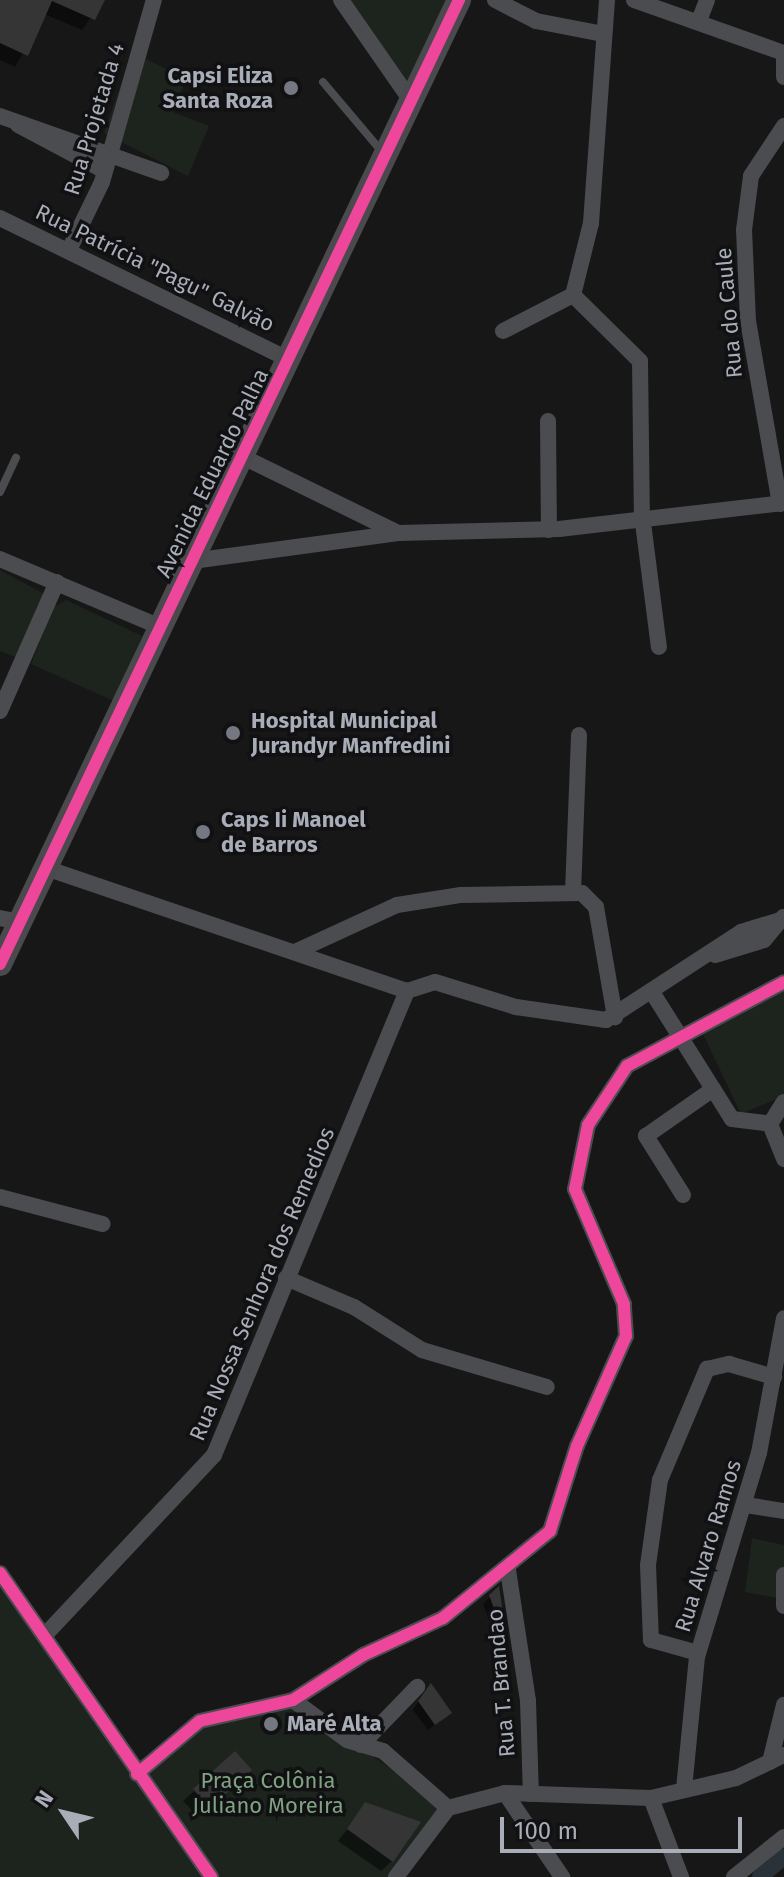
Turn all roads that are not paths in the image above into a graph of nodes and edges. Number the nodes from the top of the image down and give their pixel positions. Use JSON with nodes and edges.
{"nodes":[{"id":1,"x":154,"y":0,"type":"edge"},
{"id":2,"x":341,"y":0,"type":"edge"},
{"id":3,"x":459,"y":0,"type":"edge"},
{"id":4,"x":495,"y":0,"type":"edge"},
{"id":5,"x":607,"y":0,"type":"edge"},
{"id":6,"x":634,"y":0,"type":"edge"},
{"id":7,"x":707,"y":0,"type":"edge"},
{"id":8,"x":699,"y":21,"type":"junction"},
{"id":9,"x":603,"y":34,"type":"junction"},
{"id":10,"x":784,"y":54,"type":"edge"},
{"id":11,"x":784,"y":77,"type":"edge"},
{"id":12,"x":323,"y":82,"type":"dead end"},
{"id":13,"x":409,"y":98,"type":"junction"},
{"id":14,"x":8,"y":118,"type":"edge"},
{"id":15,"x":784,"y":126,"type":"edge"},
{"id":16,"x":384,"y":153,"type":"junction"},
{"id":17,"x":109,"y":154,"type":"junction"},
{"id":18,"x":105,"y":171,"type":"junction"},
{"id":19,"x":161,"y":173,"type":"dead end"},
{"id":20,"x":0,"y":218,"type":"edge"},
{"id":21,"x":70,"y":248,"type":"junction"},
{"id":22,"x":573,"y":295,"type":"junction"},
{"id":23,"x":503,"y":331,"type":"dead end"},
{"id":24,"x":290,"y":360,"type":"junction"},
{"id":25,"x":548,"y":421,"type":"dead end"},
{"id":26,"x":241,"y":456,"type":"junction"},
{"id":27,"x":16,"y":458,"type":"dead end"},
{"id":28,"x":0,"y":492,"type":"edge"},
{"id":29,"x":782,"y":503,"type":"edge"},
{"id":30,"x":642,"y":515,"type":"junction"},
{"id":31,"x":549,"y":530,"type":"junction"},
{"id":32,"x":398,"y":533,"type":"junction"},
{"id":33,"x":0,"y":559,"type":"edge"},
{"id":34,"x":192,"y":561,"type":"junction"},
{"id":35,"x":57,"y":582,"type":"junction"},
{"id":36,"x":160,"y":627,"type":"junction"},
{"id":37,"x":659,"y":647,"type":"dead end"},
{"id":38,"x":0,"y":711,"type":"edge"},
{"id":39,"x":579,"y":735,"type":"dead end"},
{"id":40,"x":46,"y":868,"type":"junction"},
{"id":41,"x":573,"y":892,"type":"junction"},
{"id":42,"x":781,"y":919,"type":"edge"},
{"id":43,"x":10,"y":920,"type":"edge"},
{"id":44,"x":297,"y":951,"type":"junction"},
{"id":45,"x":0,"y":964,"type":"edge"},
{"id":46,"x":784,"y":982,"type":"edge"},
{"id":47,"x":407,"y":991,"type":"junction"},
{"id":48,"x":652,"y":992,"type":"junction"},
{"id":49,"x":615,"y":1017,"type":"junction"},
{"id":50,"x":678,"y":1033,"type":"junction"},
{"id":51,"x":713,"y":1089,"type":"junction"},
{"id":52,"x":784,"y":1102,"type":"edge"},
{"id":53,"x":770,"y":1124,"type":"junction"},
{"id":54,"x":784,"y":1159,"type":"edge"},
{"id":55,"x":683,"y":1195,"type":"dead end"},
{"id":56,"x":0,"y":1197,"type":"edge"},
{"id":57,"x":102,"y":1224,"type":"dead end"},
{"id":58,"x":286,"y":1278,"type":"junction"},
{"id":59,"x":784,"y":1321,"type":"edge"},
{"id":60,"x":774,"y":1377,"type":"junction"},
{"id":61,"x":547,"y":1387,"type":"dead end"},
{"id":62,"x":746,"y":1505,"type":"junction"},
{"id":63,"x":784,"y":1511,"type":"edge"},
{"id":64,"x":508,"y":1570,"type":"junction"},
{"id":65,"x":0,"y":1573,"type":"edge"},
{"id":66,"x":784,"y":1575,"type":"edge"},
{"id":67,"x":784,"y":1606,"type":"edge"},
{"id":68,"x":45,"y":1635,"type":"junction"},
{"id":69,"x":698,"y":1653,"type":"junction"},
{"id":70,"x":417,"y":1687,"type":"dead end"},
{"id":71,"x":293,"y":1700,"type":"junction"},
{"id":72,"x":784,"y":1705,"type":"edge"},
{"id":73,"x":361,"y":1745,"type":"junction"},
{"id":74,"x":777,"y":1758,"type":"edge"},
{"id":75,"x":137,"y":1774,"type":"junction"},
{"id":76,"x":684,"y":1789,"type":"junction"},
{"id":77,"x":505,"y":1793,"type":"junction"},
{"id":78,"x":531,"y":1794,"type":"junction"},
{"id":79,"x":651,"y":1798,"type":"junction"},
{"id":80,"x":448,"y":1808,"type":"junction"},
{"id":81,"x":784,"y":1837,"type":"edge"},
{"id":82,"x":211,"y":1877,"type":"edge"},
{"id":83,"x":396,"y":1877,"type":"edge"},
{"id":84,"x":562,"y":1877,"type":"edge"},
{"id":85,"x":681,"y":1877,"type":"edge"},
{"id":86,"x":734,"y":1877,"type":"edge"}],
"edges":[{"from":1,"to":17,"type":"street","name":"Rua Projetada 4"},
{"from":2,"to":13,"type":"street"},
{"from":3,"to":13,"type":"street","name":"Avenida Eduardo Palha"},
{"from":4,"to":9,"type":"street"},
{"from":5,"to":9,"type":"street"},
{"from":6,"to":8,"type":"street"},
{"from":7,"to":8,"type":"street"},
{"from":8,"to":10,"type":"street"},
{"from":9,"to":22,"type":"street"},
{"from":10,"to":11,"type":"street"},
{"from":12,"to":16,"type":"lane"},
{"from":13,"to":16,"type":"street","name":"Avenida Eduardo Palha"},
{"from":14,"to":17,"type":"street"},
{"from":14,"to":18,"type":"street"},
{"from":15,"to":29,"type":"street","name":"Rua do Caule"},
{"from":16,"to":24,"type":"street","name":"Avenida Eduardo Palha"},
{"from":17,"to":18,"type":"street","name":"Rua Projetada 4"},
{"from":17,"to":19,"type":"street"},
{"from":18,"to":21,"type":"street","name":"Rua Projetada 4"},
{"from":20,"to":21,"type":"street","name":"Rua Patrícia \"Pagu\" Galvão"},
{"from":21,"to":24,"type":"street","name":"Rua Patrícia \"Pagu\" Galvão"},
{"from":22,"to":23,"type":"street"},
{"from":22,"to":30,"type":"street"},
{"from":24,"to":26,"type":"street","name":"Avenida Eduardo Palha"},
{"from":25,"to":31,"type":"street"},
{"from":26,"to":32,"type":"street"},
{"from":26,"to":34,"type":"street","name":"Avenida Eduardo Palha"},
{"from":27,"to":28,"type":"lane"},
{"from":29,"to":30,"type":"street"},
{"from":30,"to":31,"type":"street"},
{"from":30,"to":37,"type":"street"},
{"from":31,"to":32,"type":"street"},
{"from":32,"to":34,"type":"street"},
{"from":33,"to":35,"type":"street"},
{"from":34,"to":36,"type":"street","name":"Avenida Eduardo Palha"},
{"from":35,"to":36,"type":"street"},
{"from":35,"to":38,"type":"street"},
{"from":36,"to":40,"type":"street","name":"Avenida Eduardo Palha"},
{"from":39,"to":41,"type":"street"},
{"from":40,"to":43,"type":"street","name":"Avenida Eduardo Palha"},
{"from":40,"to":44,"type":"street"},
{"from":41,"to":44,"type":"street"},
{"from":41,"to":49,"type":"street"},
{"from":42,"to":48,"type":"street"},
{"from":43,"to":45,"type":"street","name":"Avenida Eduardo Palha"},
{"from":44,"to":47,"type":"street"},
{"from":46,"to":50,"type":"street"},
{"from":47,"to":49,"type":"street"},
{"from":47,"to":58,"type":"street","name":"Rua Nossa Senhora dos Remedios"},
{"from":48,"to":49,"type":"street"},
{"from":48,"to":50,"type":"street"},
{"from":50,"to":51,"type":"street"},
{"from":50,"to":64,"type":"street"},
{"from":51,"to":53,"type":"street"},
{"from":51,"to":55,"type":"street"},
{"from":52,"to":53,"type":"street"},
{"from":53,"to":54,"type":"street"},
{"from":56,"to":57,"type":"street"},
{"from":58,"to":61,"type":"street"},
{"from":58,"to":68,"type":"street","name":"Rua Nossa Senhora dos Remedios"},
{"from":59,"to":60,"type":"street","name":"Rua Alvaro Ramos"},
{"from":60,"to":62,"type":"street","name":"Rua Alvaro Ramos"},
{"from":60,"to":69,"type":"street"},
{"from":62,"to":63,"type":"street"},
{"from":62,"to":69,"type":"street","name":"Rua Alvaro Ramos"},
{"from":64,"to":71,"type":"street"},
{"from":64,"to":78,"type":"street","name":"Rua T. Brandao"},
{"from":65,"to":68,"type":"street"},
{"from":66,"to":67,"type":"street"},
{"from":68,"to":75,"type":"street"},
{"from":69,"to":76,"type":"street","name":"Rua Alvaro Ramos"},
{"from":70,"to":73,"type":"street"},
{"from":71,"to":73,"type":"street"},
{"from":71,"to":75,"type":"street"},
{"from":72,"to":74,"type":"street"},
{"from":73,"to":80,"type":"street"},
{"from":74,"to":76,"type":"street"},
{"from":75,"to":82,"type":"street"},
{"from":76,"to":79,"type":"street"},
{"from":77,"to":78,"type":"street"},
{"from":77,"to":80,"type":"street"},
{"from":77,"to":84,"type":"street"},
{"from":78,"to":79,"type":"street"},
{"from":79,"to":85,"type":"street"},
{"from":80,"to":83,"type":"street"},
{"from":81,"to":86,"type":"street"}]}
